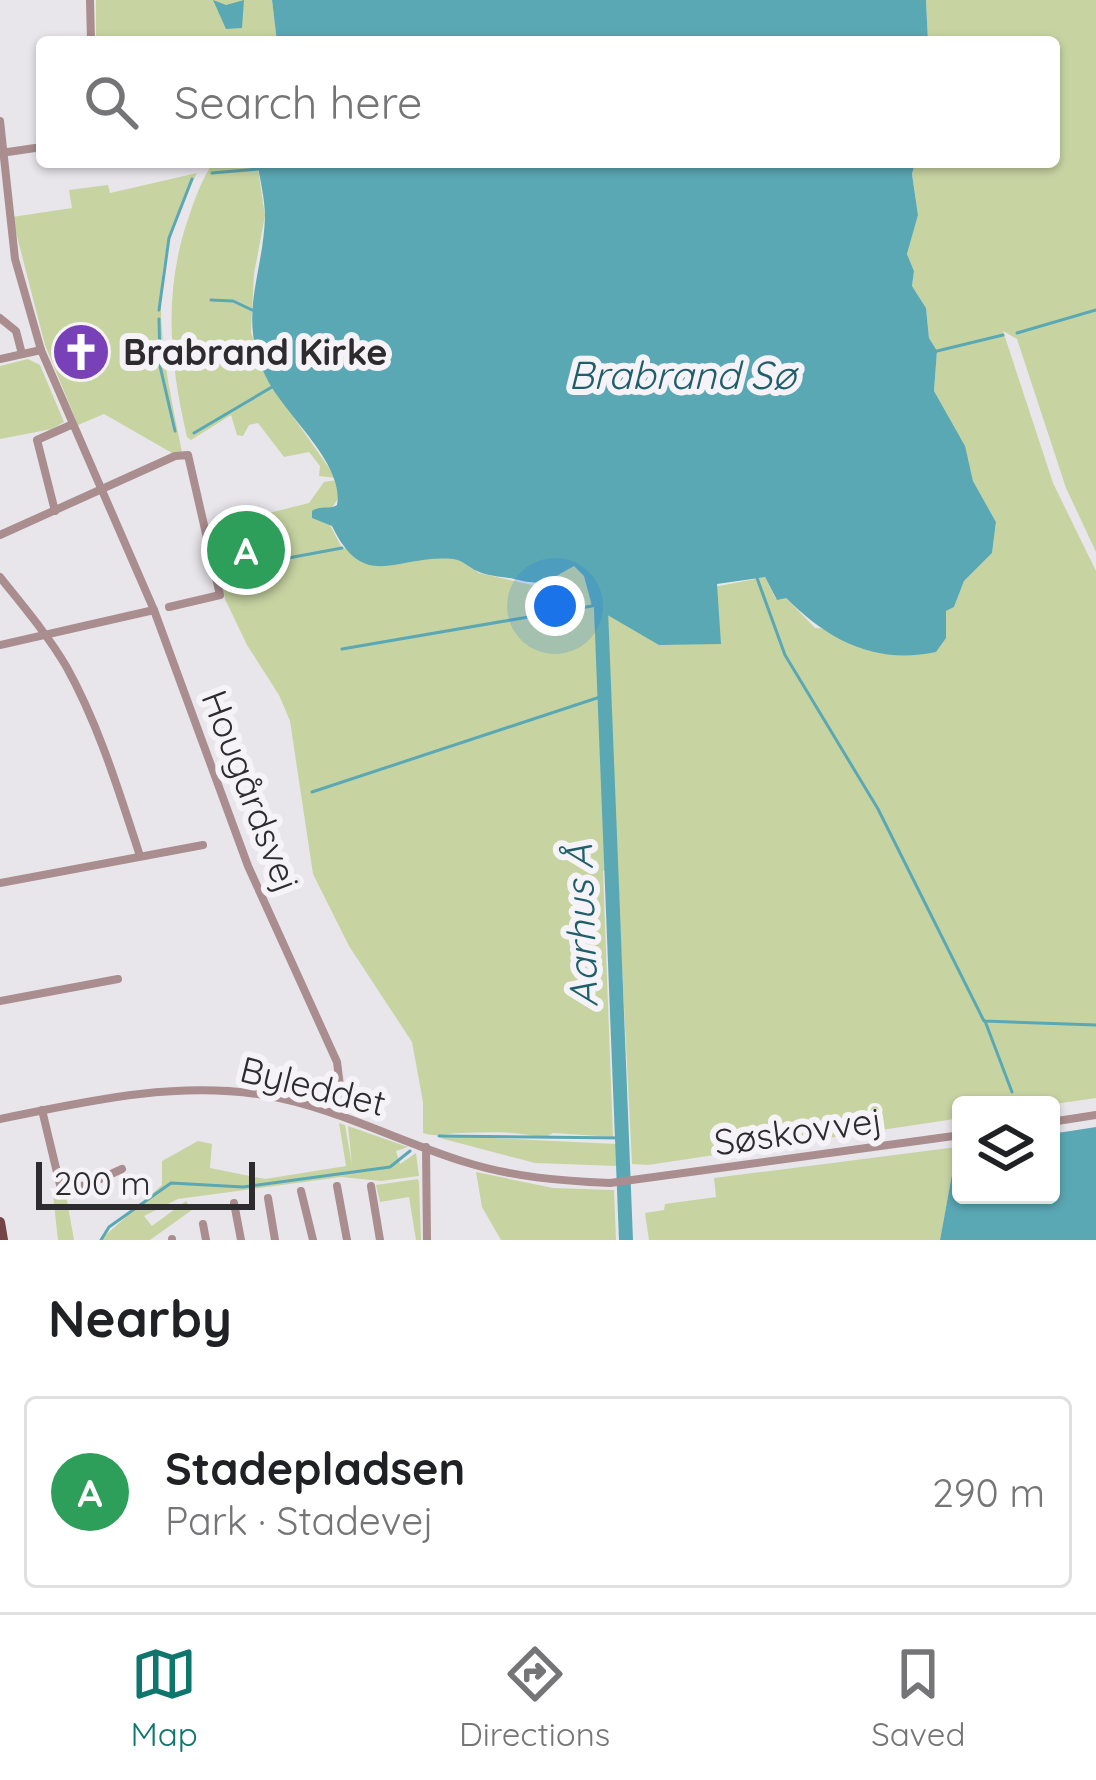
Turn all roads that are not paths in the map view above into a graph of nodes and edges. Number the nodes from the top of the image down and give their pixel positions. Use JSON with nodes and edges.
{"nodes":[{"id":1,"x":90,"y":0,"type":"edge"},
{"id":2,"x":91,"y":36,"type":"edge"},
{"id":3,"x":0,"y":121,"type":"edge"},
{"id":4,"x":36,"y":148,"type":"edge"},
{"id":5,"x":1,"y":153,"type":"edge"},
{"id":6,"x":0,"y":317,"type":"edge"},
{"id":7,"x":41,"y":350,"type":"junction"},
{"id":8,"x":22,"y":354,"type":"junction"},
{"id":9,"x":0,"y":359,"type":"edge"},
{"id":10,"x":73,"y":424,"type":"junction"},
{"id":11,"x":101,"y":489,"type":"junction"},
{"id":12,"x":55,"y":511,"type":"junction"},
{"id":13,"x":0,"y":536,"type":"edge"},
{"id":14,"x":0,"y":577,"type":"edge"},
{"id":15,"x":169,"y":607,"type":"dead end"},
{"id":16,"x":154,"y":610,"type":"junction"},
{"id":17,"x":46,"y":635,"type":"junction"},
{"id":18,"x":0,"y":645,"type":"edge"},
{"id":19,"x":202,"y":845,"type":"dead end"},
{"id":20,"x":140,"y":856,"type":"junction"},
{"id":21,"x":0,"y":883,"type":"edge"},
{"id":22,"x":118,"y":979,"type":"dead end"},
{"id":23,"x":0,"y":1001,"type":"edge"},
{"id":24,"x":43,"y":1111,"type":"junction"},
{"id":25,"x":334,"y":1112,"type":"junction"},
{"id":26,"x":1096,"y":1115,"type":"edge"},
{"id":27,"x":0,"y":1119,"type":"edge"},
{"id":28,"x":1060,"y":1121,"type":"edge"},
{"id":29,"x":952,"y":1136,"type":"edge"},
{"id":30,"x":426,"y":1147,"type":"junction"},
{"id":31,"x":122,"y":1169,"type":"dead end"},
{"id":32,"x":337,"y":1186,"type":"dead end"},
{"id":33,"x":371,"y":1186,"type":"dead end"},
{"id":34,"x":301,"y":1191,"type":"dead end"},
{"id":35,"x":268,"y":1198,"type":"dead end"},
{"id":36,"x":234,"y":1203,"type":"dead end"},
{"id":37,"x":0,"y":1222,"type":"edge"},
{"id":38,"x":203,"y":1223,"type":"dead end"},
{"id":39,"x":3,"y":1240,"type":"edge"},
{"id":40,"x":206,"y":1240,"type":"edge"},
{"id":41,"x":241,"y":1240,"type":"edge"},
{"id":42,"x":275,"y":1240,"type":"edge"},
{"id":43,"x":313,"y":1240,"type":"edge"},
{"id":44,"x":347,"y":1240,"type":"edge"},
{"id":45,"x":380,"y":1240,"type":"edge"},
{"id":46,"x":427,"y":1240,"type":"edge"}],
"edges":[{"from":1,"to":2,"type":"street"},
{"from":3,"to":5,"type":"street","name":"Hougårdsvej"},
{"from":4,"to":5,"type":"street"},
{"from":5,"to":7,"type":"street","name":"Hougårdsvej"},
{"from":6,"to":8,"type":"street"},
{"from":7,"to":8,"type":"street"},
{"from":7,"to":10,"type":"street","name":"Hougårdsvej"},
{"from":8,"to":9,"type":"street"},
{"from":10,"to":11,"type":"street","name":"Hougårdsvej"},
{"from":10,"to":12,"type":"street"},
{"from":11,"to":12,"type":"street"},
{"from":11,"to":15,"type":"street"},
{"from":11,"to":16,"type":"street","name":"Hougårdsvej"},
{"from":12,"to":13,"type":"street"},
{"from":14,"to":17,"type":"street"},
{"from":16,"to":17,"type":"street"},
{"from":16,"to":25,"type":"street","name":"Hougårdsvej"},
{"from":17,"to":18,"type":"street"},
{"from":17,"to":20,"type":"street"},
{"from":19,"to":20,"type":"street"},
{"from":20,"to":21,"type":"street"},
{"from":22,"to":23,"type":"street"},
{"from":24,"to":25,"type":"street","name":"Byleddet"},
{"from":24,"to":27,"type":"street","name":"Byleddet"},
{"from":24,"to":31,"type":"street"},
{"from":25,"to":30,"type":"street","name":"Byleddet"},
{"from":26,"to":28,"type":"street"},
{"from":29,"to":30,"type":"street","name":"Søskovvej"},
{"from":30,"to":46,"type":"street"},
{"from":32,"to":44,"type":"street"},
{"from":33,"to":45,"type":"street"},
{"from":34,"to":43,"type":"street"},
{"from":35,"to":42,"type":"street"},
{"from":36,"to":41,"type":"street"},
{"from":37,"to":39,"type":"main road"},
{"from":38,"to":40,"type":"street"}]}
